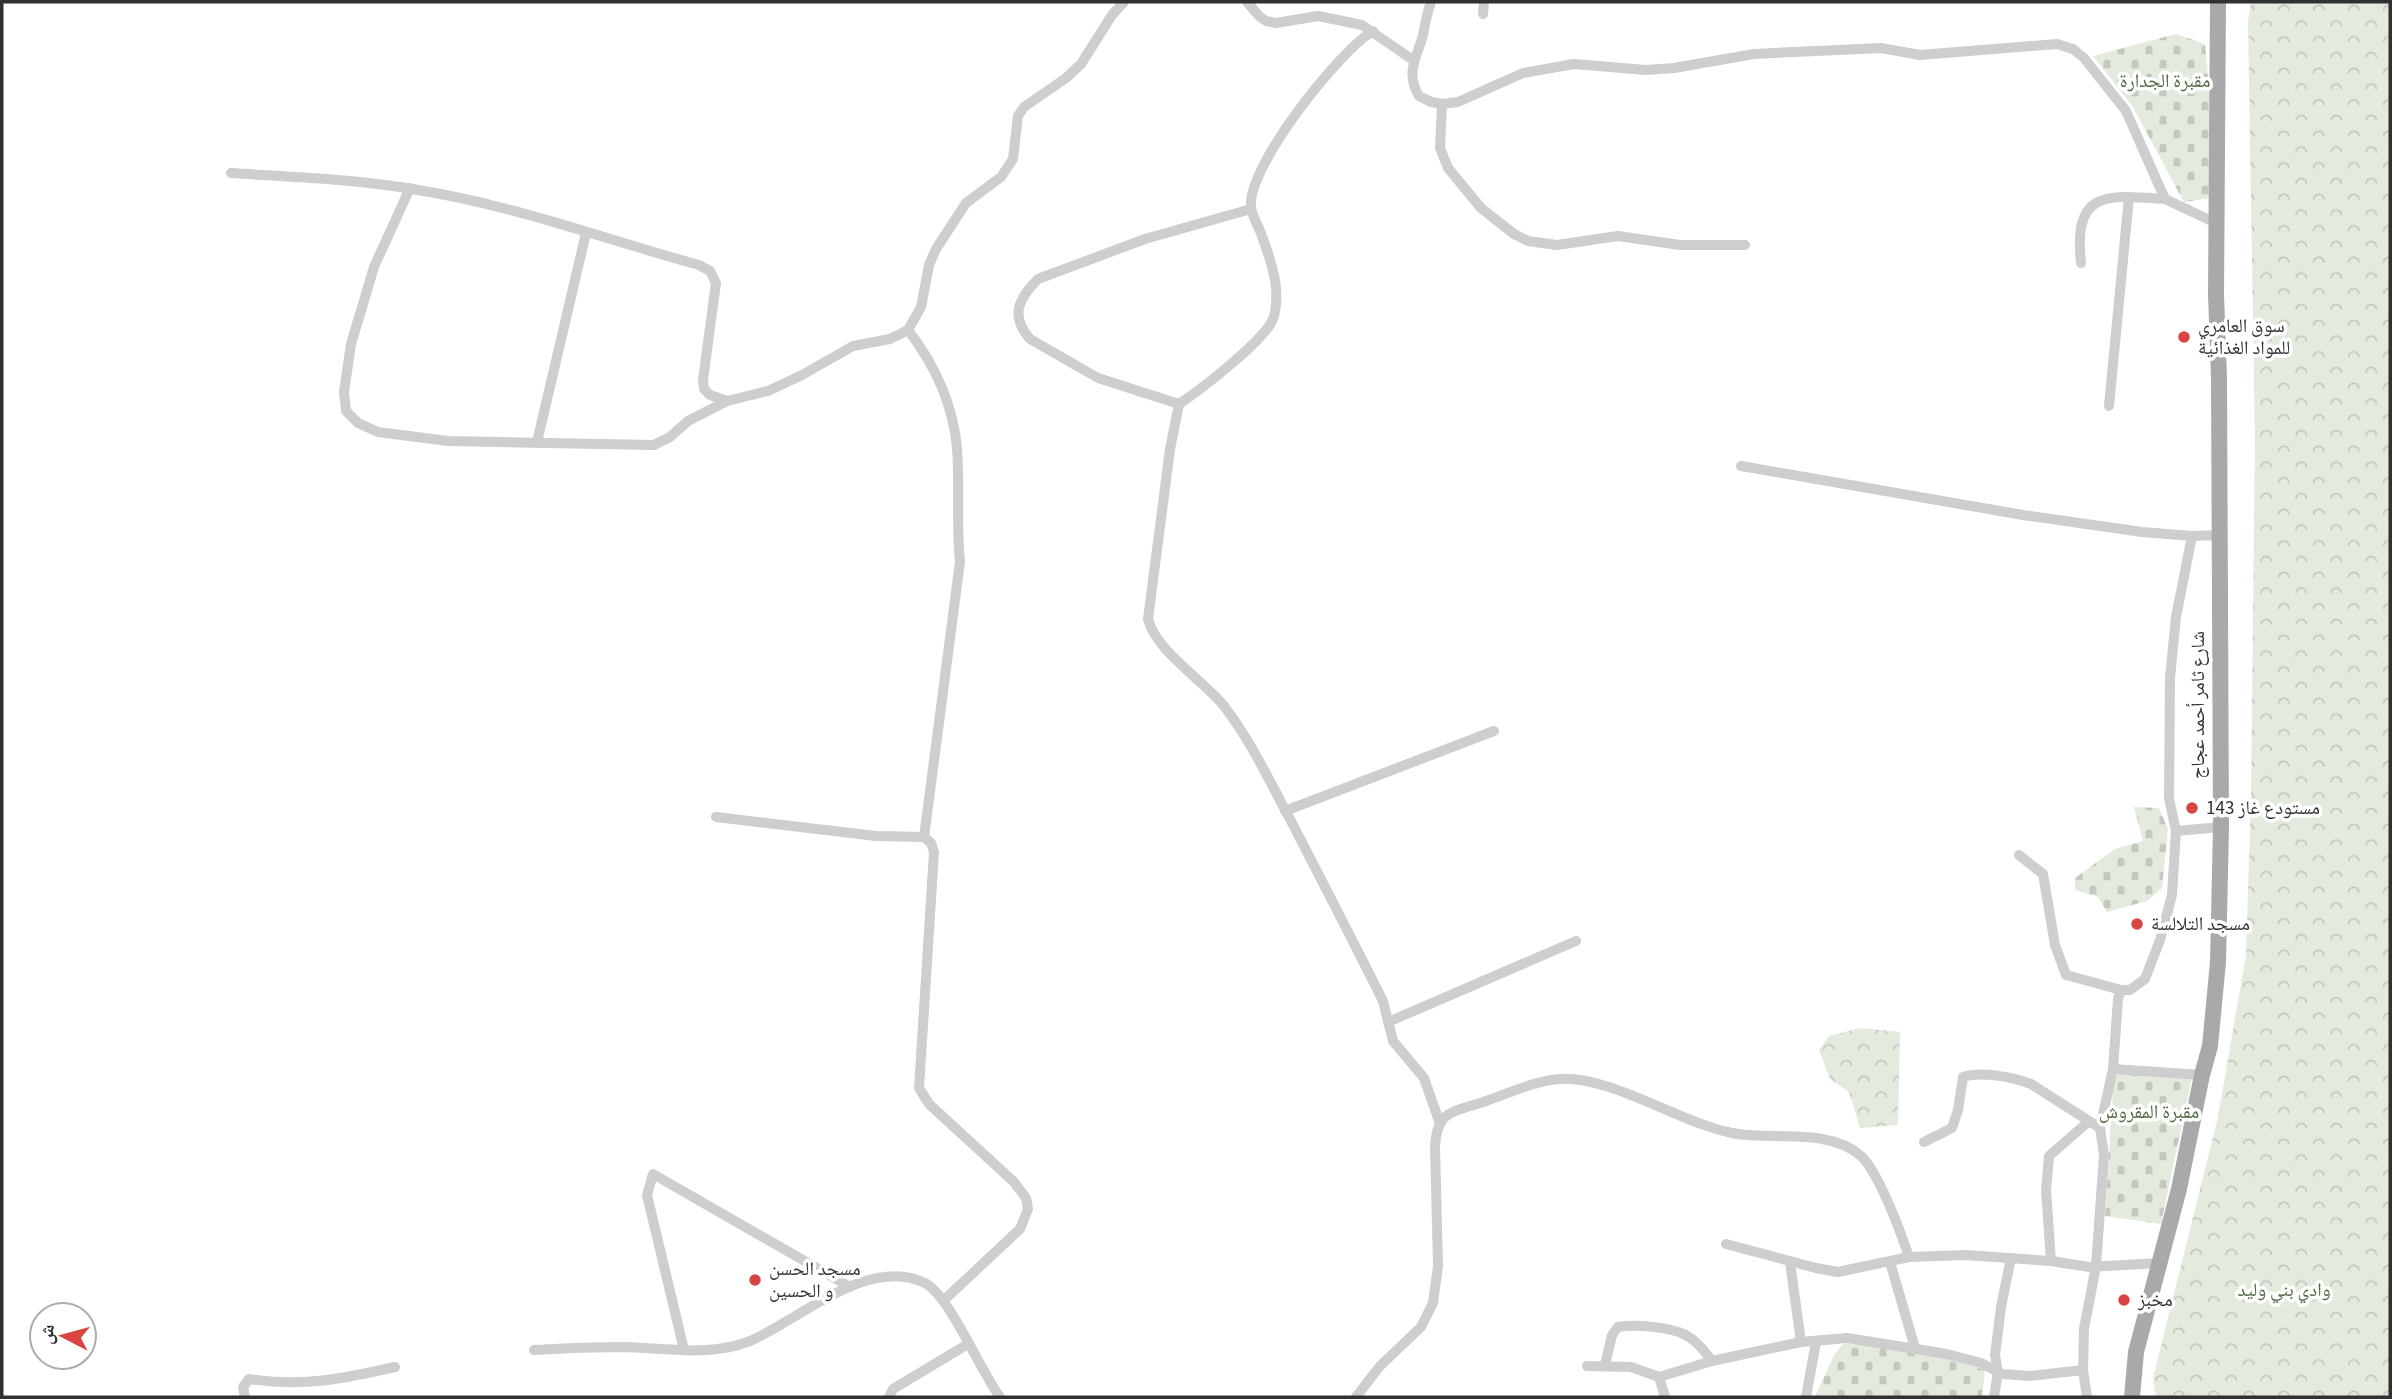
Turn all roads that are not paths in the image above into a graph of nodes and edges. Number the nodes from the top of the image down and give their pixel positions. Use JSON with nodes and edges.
{"nodes":[{"id":1,"x":1124,"y":2,"type":"edge"},
{"id":2,"x":1247,"y":2,"type":"edge"},
{"id":3,"x":1431,"y":2,"type":"edge"},
{"id":4,"x":1484,"y":2,"type":"edge"},
{"id":5,"x":2218,"y":2,"type":"edge"},
{"id":6,"x":1483,"y":14,"type":"dead end"},
{"id":7,"x":1373,"y":31,"type":"junction"},
{"id":8,"x":1413,"y":60,"type":"junction"},
{"id":9,"x":1442,"y":104,"type":"junction"},
{"id":10,"x":232,"y":173,"type":"dead end"},
{"id":11,"x":410,"y":188,"type":"junction"},
{"id":12,"x":2129,"y":197,"type":"junction"},
{"id":13,"x":2165,"y":200,"type":"junction"},
{"id":14,"x":1251,"y":209,"type":"junction"},
{"id":15,"x":2216,"y":223,"type":"junction"},
{"id":16,"x":586,"y":233,"type":"junction"},
{"id":17,"x":1745,"y":245,"type":"dead end"},
{"id":18,"x":2081,"y":263,"type":"dead end"},
{"id":19,"x":908,"y":330,"type":"junction"},
{"id":20,"x":727,"y":401,"type":"junction"},
{"id":21,"x":1179,"y":404,"type":"junction"},
{"id":22,"x":2109,"y":406,"type":"dead end"},
{"id":23,"x":537,"y":442,"type":"junction"},
{"id":24,"x":1741,"y":466,"type":"dead end"},
{"id":25,"x":2219,"y":535,"type":"junction"},
{"id":26,"x":2192,"y":536,"type":"junction"},
{"id":27,"x":1494,"y":731,"type":"dead end"},
{"id":28,"x":1285,"y":811,"type":"junction"},
{"id":29,"x":716,"y":817,"type":"dead end"},
{"id":30,"x":2221,"y":827,"type":"junction"},
{"id":31,"x":2176,"y":831,"type":"junction"},
{"id":32,"x":924,"y":837,"type":"junction"},
{"id":33,"x":2020,"y":855,"type":"dead end"},
{"id":34,"x":1576,"y":941,"type":"dead end"},
{"id":35,"x":2121,"y":990,"type":"junction"},
{"id":36,"x":1388,"y":1022,"type":"junction"},
{"id":37,"x":2113,"y":1069,"type":"junction"},
{"id":38,"x":2202,"y":1075,"type":"junction"},
{"id":39,"x":1439,"y":1121,"type":"junction"},
{"id":40,"x":2088,"y":1122,"type":"junction"},
{"id":41,"x":2100,"y":1128,"type":"junction"},
{"id":42,"x":1924,"y":1142,"type":"dead end"},
{"id":43,"x":1726,"y":1244,"type":"dead end"},
{"id":44,"x":1909,"y":1257,"type":"junction"},
{"id":45,"x":2011,"y":1258,"type":"junction"},
{"id":46,"x":2051,"y":1261,"type":"junction"},
{"id":47,"x":1790,"y":1262,"type":"junction"},
{"id":48,"x":1890,"y":1262,"type":"junction"},
{"id":49,"x":2160,"y":1263,"type":"junction"},
{"id":50,"x":2096,"y":1266,"type":"junction"},
{"id":51,"x":850,"y":1287,"type":"junction"},
{"id":52,"x":943,"y":1301,"type":"junction"},
{"id":53,"x":1801,"y":1342,"type":"junction"},
{"id":54,"x":1816,"y":1342,"type":"junction"},
{"id":55,"x":968,"y":1344,"type":"junction"},
{"id":56,"x":1915,"y":1348,"type":"junction"},
{"id":57,"x":534,"y":1350,"type":"dead end"},
{"id":58,"x":684,"y":1350,"type":"junction"},
{"id":59,"x":1712,"y":1361,"type":"junction"},
{"id":60,"x":1605,"y":1365,"type":"junction"},
{"id":61,"x":1587,"y":1366,"type":"dead end"},
{"id":62,"x":395,"y":1367,"type":"dead end"},
{"id":63,"x":2083,"y":1370,"type":"junction"},
{"id":64,"x":1998,"y":1372,"type":"junction"},
{"id":65,"x":1659,"y":1377,"type":"junction"},
{"id":66,"x":245,"y":1397,"type":"edge"},
{"id":67,"x":890,"y":1397,"type":"edge"},
{"id":68,"x":1000,"y":1397,"type":"edge"},
{"id":69,"x":1356,"y":1397,"type":"edge"},
{"id":70,"x":1665,"y":1397,"type":"edge"},
{"id":71,"x":1806,"y":1397,"type":"edge"},
{"id":72,"x":1994,"y":1397,"type":"edge"},
{"id":73,"x":2087,"y":1397,"type":"edge"},
{"id":74,"x":2132,"y":1397,"type":"edge"}],
"edges":[{"from":1,"to":19,"type":"street"},
{"from":2,"to":7,"type":"street"},
{"from":3,"to":8,"type":"street"},
{"from":4,"to":6,"type":"street"},
{"from":5,"to":15,"type":"main road","name":"شارع ثامر أحمد عجاج"},
{"from":7,"to":8,"type":"street"},
{"from":7,"to":14,"type":"street"},
{"from":8,"to":9,"type":"street"},
{"from":9,"to":13,"type":"street"},
{"from":9,"to":17,"type":"street"},
{"from":10,"to":11,"type":"street"},
{"from":11,"to":16,"type":"street"},
{"from":11,"to":23,"type":"street"},
{"from":12,"to":13,"type":"street"},
{"from":12,"to":18,"type":"street"},
{"from":12,"to":22,"type":"street"},
{"from":13,"to":15,"type":"street"},
{"from":14,"to":21,"type":"street"},
{"from":14,"to":21,"type":"street"},
{"from":15,"to":25,"type":"main road","name":"شارع ثامر أحمد عجاج"},
{"from":16,"to":20,"type":"street"},
{"from":16,"to":23,"type":"street"},
{"from":19,"to":20,"type":"street"},
{"from":19,"to":32,"type":"street"},
{"from":20,"to":23,"type":"street"},
{"from":21,"to":28,"type":"street"},
{"from":24,"to":26,"type":"street"},
{"from":25,"to":26,"type":"street"},
{"from":25,"to":30,"type":"main road","name":"شارع ثامر أحمد عجاج"},
{"from":26,"to":31,"type":"street"},
{"from":27,"to":28,"type":"street"},
{"from":28,"to":36,"type":"street"},
{"from":29,"to":32,"type":"street"},
{"from":30,"to":31,"type":"street"},
{"from":30,"to":38,"type":"main road","name":"شارع ثامر أحمد عجاج"},
{"from":31,"to":35,"type":"street"},
{"from":32,"to":52,"type":"street"},
{"from":33,"to":35,"type":"street"},
{"from":34,"to":36,"type":"street"},
{"from":35,"to":37,"type":"street"},
{"from":36,"to":39,"type":"street"},
{"from":37,"to":38,"type":"street"},
{"from":37,"to":41,"type":"street"},
{"from":38,"to":49,"type":"main road","name":"شارع ثامر أحمد عجاج"},
{"from":39,"to":44,"type":"street"},
{"from":39,"to":69,"type":"street"},
{"from":40,"to":41,"type":"street"},
{"from":40,"to":42,"type":"street"},
{"from":40,"to":46,"type":"street"},
{"from":41,"to":50,"type":"street"},
{"from":43,"to":47,"type":"street"},
{"from":44,"to":45,"type":"street"},
{"from":44,"to":48,"type":"street"},
{"from":45,"to":46,"type":"street"},
{"from":45,"to":64,"type":"street"},
{"from":46,"to":50,"type":"street"},
{"from":47,"to":48,"type":"street"},
{"from":47,"to":53,"type":"street"},
{"from":48,"to":56,"type":"street"},
{"from":49,"to":50,"type":"street"},
{"from":49,"to":74,"type":"main road","name":"شارع ثامر أحمد عجاج"},
{"from":50,"to":63,"type":"street"},
{"from":51,"to":52,"type":"street"},
{"from":51,"to":58,"type":"street"},
{"from":51,"to":58,"type":"street"},
{"from":52,"to":55,"type":"street"},
{"from":53,"to":54,"type":"street"},
{"from":53,"to":59,"type":"street"},
{"from":54,"to":56,"type":"street"},
{"from":54,"to":71,"type":"street"},
{"from":55,"to":67,"type":"street"},
{"from":55,"to":68,"type":"street"},
{"from":56,"to":64,"type":"street"},
{"from":57,"to":58,"type":"street"},
{"from":59,"to":60,"type":"street"},
{"from":59,"to":65,"type":"street"},
{"from":60,"to":61,"type":"street"},
{"from":60,"to":65,"type":"street"},
{"from":62,"to":66,"type":"street"},
{"from":63,"to":64,"type":"street"},
{"from":63,"to":73,"type":"street"},
{"from":64,"to":72,"type":"street"},
{"from":65,"to":70,"type":"street"}]}
